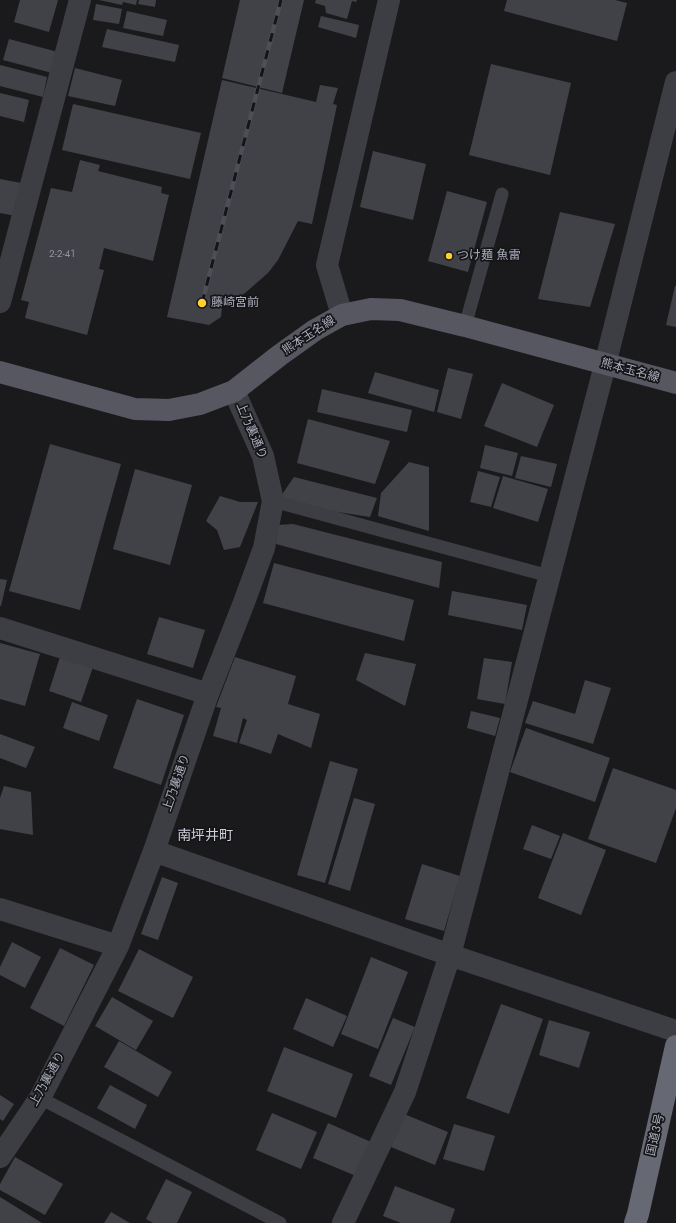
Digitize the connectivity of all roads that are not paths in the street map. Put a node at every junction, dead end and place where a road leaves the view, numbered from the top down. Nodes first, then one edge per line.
1 (80, 0) edge
2 (389, 0) edge
3 (676, 82) edge
4 (502, 194) dead end
5 (0, 302) edge
6 (342, 315) junction
7 (465, 326) junction
8 (605, 364) junction
9 (0, 372) edge
10 (676, 383) edge
11 (234, 391) junction
12 (273, 501) junction
13 (549, 576) junction
14 (0, 628) edge
15 (208, 694) junction
16 (154, 851) junction
17 (0, 909) edge
18 (118, 946) junction
19 (450, 955) junction
20 (676, 1031) edge
21 (676, 1046) edge
22 (40, 1098) junction
23 (0, 1157) edge
24 (280, 1223) edge
25 (343, 1223) edge
26 (635, 1223) edge

1 - 5 street
2 - 6 street
3 - 8 street
4 - 7 lane
6 - 7 main road, 熊本玉名線
6 - 11 main road, 熊本玉名線
7 - 8 main road, 熊本玉名線
8 - 10 main road, 熊本玉名線
8 - 13 street
9 - 11 main road, 熊本玉名線
11 - 12 street, 上乃裏通り
12 - 13 lane
12 - 15 street, 上乃裏通り
13 - 19 street
14 - 15 street
15 - 16 street, 上乃裏通り
16 - 18 street, 上乃裏通り
16 - 19 street
17 - 18 street
18 - 22 street, 上乃裏通り
19 - 20 street
19 - 25 street
21 - 26 highway, 国道3号
22 - 23 street, 上乃裏通り
22 - 24 lane

